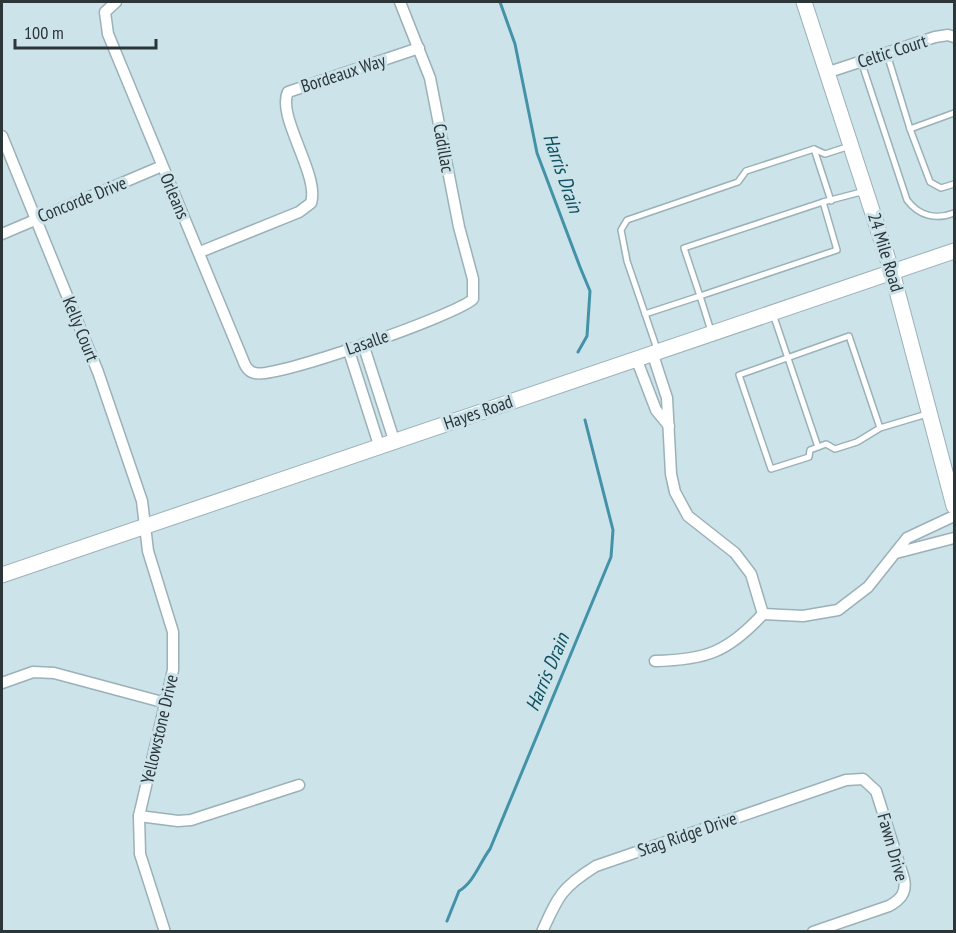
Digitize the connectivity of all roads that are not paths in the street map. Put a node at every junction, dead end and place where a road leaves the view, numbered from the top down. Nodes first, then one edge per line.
1 (116, 2) edge
2 (400, 2) edge
3 (804, 2) edge
4 (954, 37) edge
5 (420, 48) junction
6 (886, 52) junction
7 (861, 61) junction
8 (829, 72) junction
9 (954, 113) edge
10 (910, 129) junction
11 (2, 136) edge
12 (853, 145) junction
13 (814, 149) junction
14 (162, 166) junction
15 (954, 184) edge
16 (867, 190) junction
17 (831, 201) junction
18 (823, 202) junction
19 (954, 213) edge
20 (36, 218) junction
21 (2, 234) edge
22 (954, 251) edge
23 (200, 252) junction
24 (892, 272) junction
25 (700, 296) junction
26 (474, 299) joint
27 (772, 312) junction
28 (645, 314) junction
29 (712, 333) junction
30 (363, 344) junction
31 (348, 348) junction
32 (655, 352) junction
33 (788, 357) junction
34 (636, 358) junction
35 (256, 374) joint
36 (932, 412) junction
37 (670, 426) junction
38 (880, 428) junction
39 (394, 440) junction
40 (379, 445) junction
41 (818, 447) junction
42 (954, 506) edge
43 (954, 516) edge
44 (145, 527) junction
45 (954, 538) edge
46 (896, 553) junction
47 (2, 575) edge
48 (763, 614) junction
49 (655, 661) dead end
50 (2, 683) edge
51 (166, 703) junction
52 (863, 779) joint
53 (299, 785) dead end
54 (139, 816) junction
55 (165, 932) edge
56 (542, 932) edge
57 (813, 932) edge

1 - 14 street, Orleans
2 - 5 street, Cadillac
3 - 8 street, 24 Mile Road
4 - 6 street, Celtic Court
5 - 23 street, Bordeaux Way
5 - 26 street, Cadillac
6 - 7 street, Celtic Court
6 - 10 lane
7 - 8 street, Celtic Court
7 - 19 lane
8 - 12 street, 24 Mile Road
9 - 10 lane
10 - 15 lane
11 - 20 street, Kelly Court
12 - 13 lane
12 - 16 street, 24 Mile Road
13 - 17 lane
13 - 28 lane
14 - 20 street, Concorde Drive
14 - 23 street, Orleans
16 - 17 lane
16 - 24 street, 24 Mile Road
17 - 18 lane
18 - 25 lane
18 - 25 lane
20 - 21 street, Concorde Drive
20 - 44 street, Kelly Court
22 - 24 street, Hayes Road
23 - 35 street, Orleans
24 - 27 street, Hayes Road
24 - 36 street, 24 Mile Road
25 - 28 lane
25 - 29 lane
26 - 30 street, Lasalle
27 - 29 street, Hayes Road
27 - 33 lane
28 - 32 lane
29 - 32 street, Hayes Road
30 - 31 street, Lasalle
30 - 39 street
31 - 35 street, Lasalle
31 - 40 street
32 - 34 street, Hayes Road
32 - 37 street
33 - 38 lane
33 - 41 lane
33 - 41 lane
34 - 37 street
34 - 39 street, Hayes Road
36 - 38 lane
36 - 42 street, 24 Mile Road
37 - 48 street
38 - 41 lane
39 - 40 street, Hayes Road
40 - 44 street, Hayes Road
43 - 46 street
44 - 47 street, Hayes Road
44 - 51 street, Yellowstone Drive
45 - 46 street
46 - 48 street
48 - 49 street
50 - 51 street
51 - 54 street, Yellowstone Drive
52 - 56 street, Stag Ridge Drive
52 - 57 street, Fawn Drive
53 - 54 street
54 - 55 street, Yellowstone Drive

